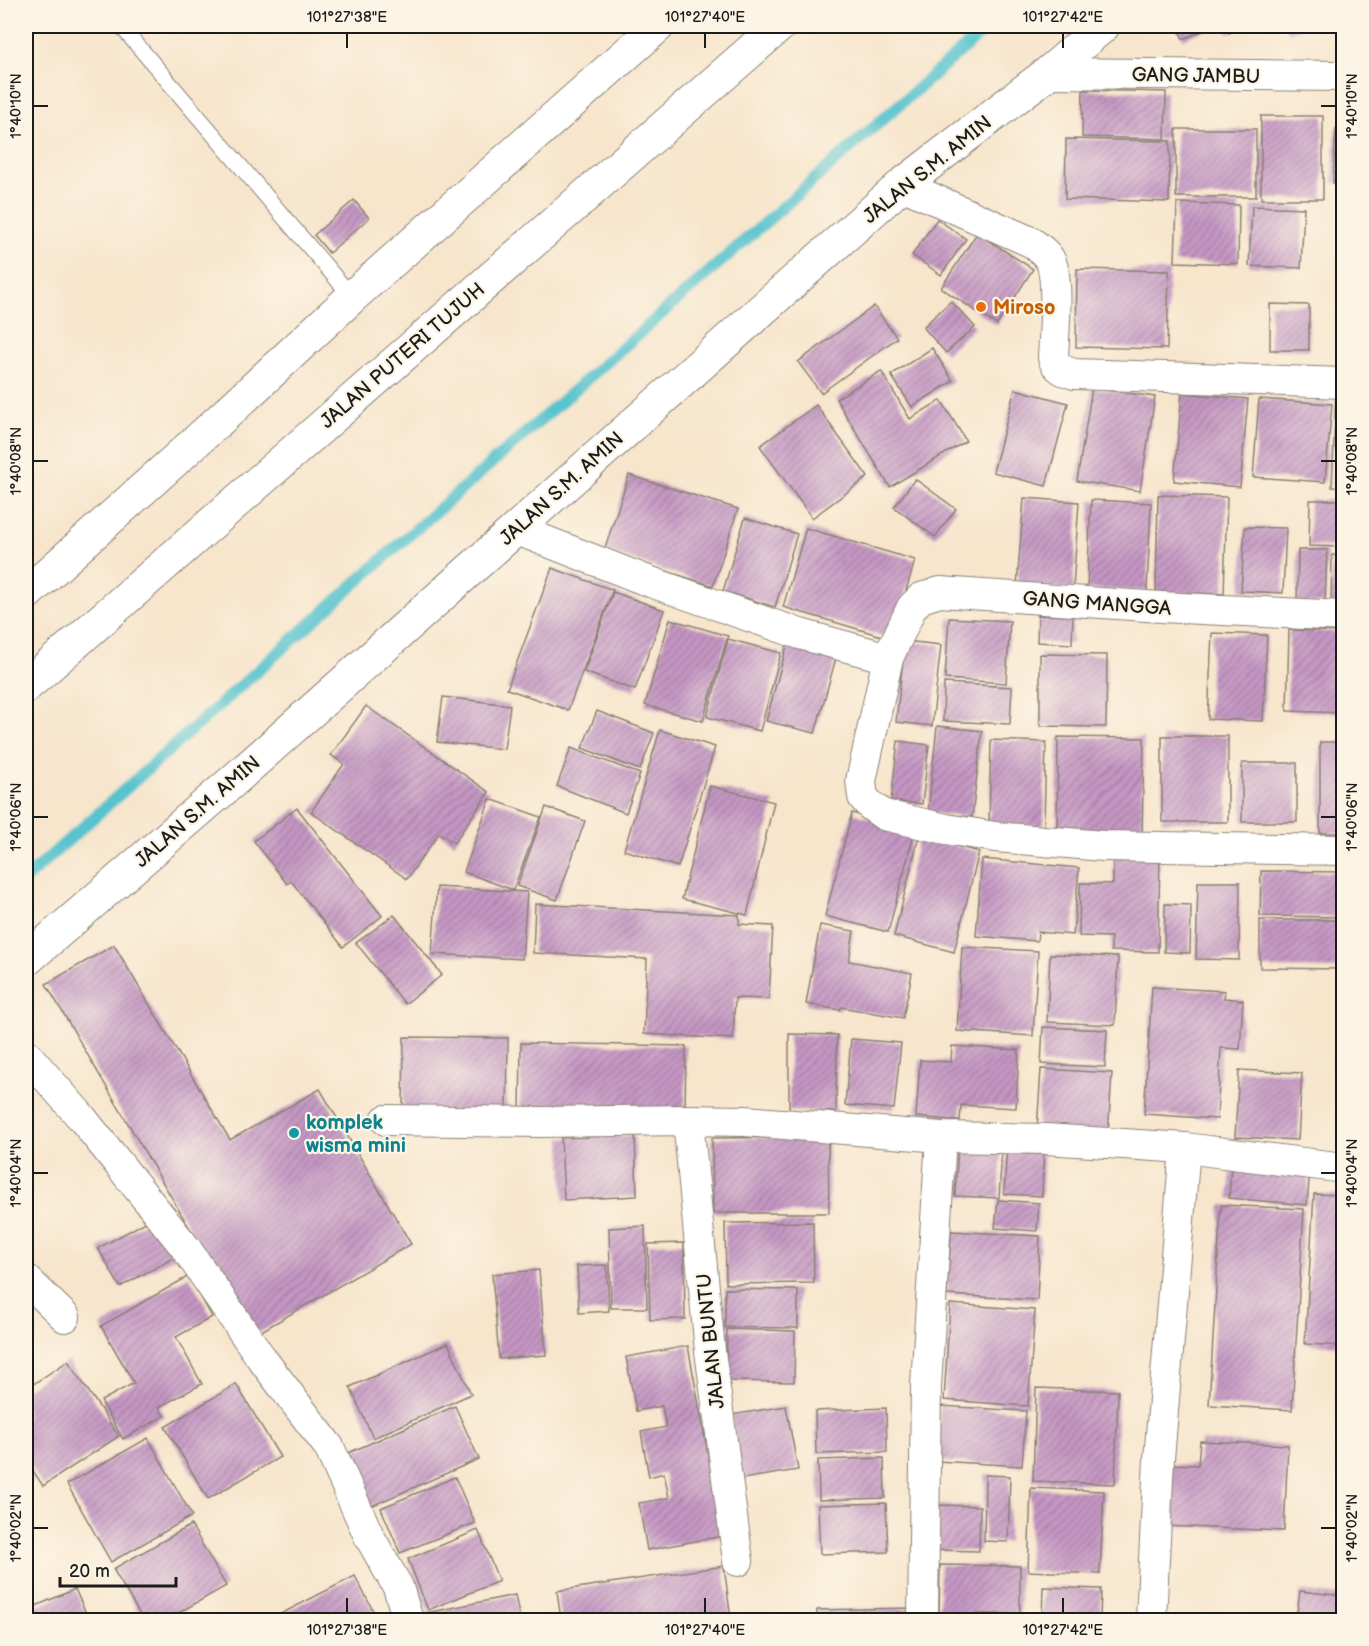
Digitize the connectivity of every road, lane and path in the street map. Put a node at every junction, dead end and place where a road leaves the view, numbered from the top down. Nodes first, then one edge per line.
1 (120, 26) edge
2 (658, 26) edge
3 (779, 26) edge
4 (1103, 26) edge
5 (1048, 73) junction
6 (1344, 76) edge
7 (902, 185) junction
8 (352, 297) junction
9 (1344, 383) edge
10 (515, 529) junction
11 (29, 583) edge
12 (1344, 616) edge
13 (888, 658) junction
14 (26, 686) edge
15 (1344, 850) edge
16 (26, 960) edge
17 (26, 1054) edge
18 (386, 1120) dead end
19 (688, 1120) junction
20 (941, 1137) junction
21 (1185, 1148) junction
22 (1344, 1168) edge
23 (26, 1279) edge
24 (65, 1317) dead end
25 (738, 1561) dead end
26 (408, 1620) edge
27 (923, 1620) edge
28 (1151, 1620) edge

1 - 8 lane
2 - 8 main road
3 - 14 main road, JALAN PUTERI TUJUH
4 - 5 main road, JALAN S.M. AMIN
5 - 6 street, GANG JAMBU
5 - 7 main road, JALAN S.M. AMIN
7 - 9 street
7 - 10 main road, JALAN S.M. AMIN
8 - 11 main road
10 - 13 street
10 - 16 main road, JALAN S.M. AMIN
12 - 13 street, GANG MANGGA
13 - 15 street, GANG MANGGA
17 - 26 street
18 - 19 street
19 - 20 street
19 - 25 street, JALAN BUNTU
20 - 21 street
20 - 27 street
21 - 22 street
21 - 28 street
23 - 24 street

